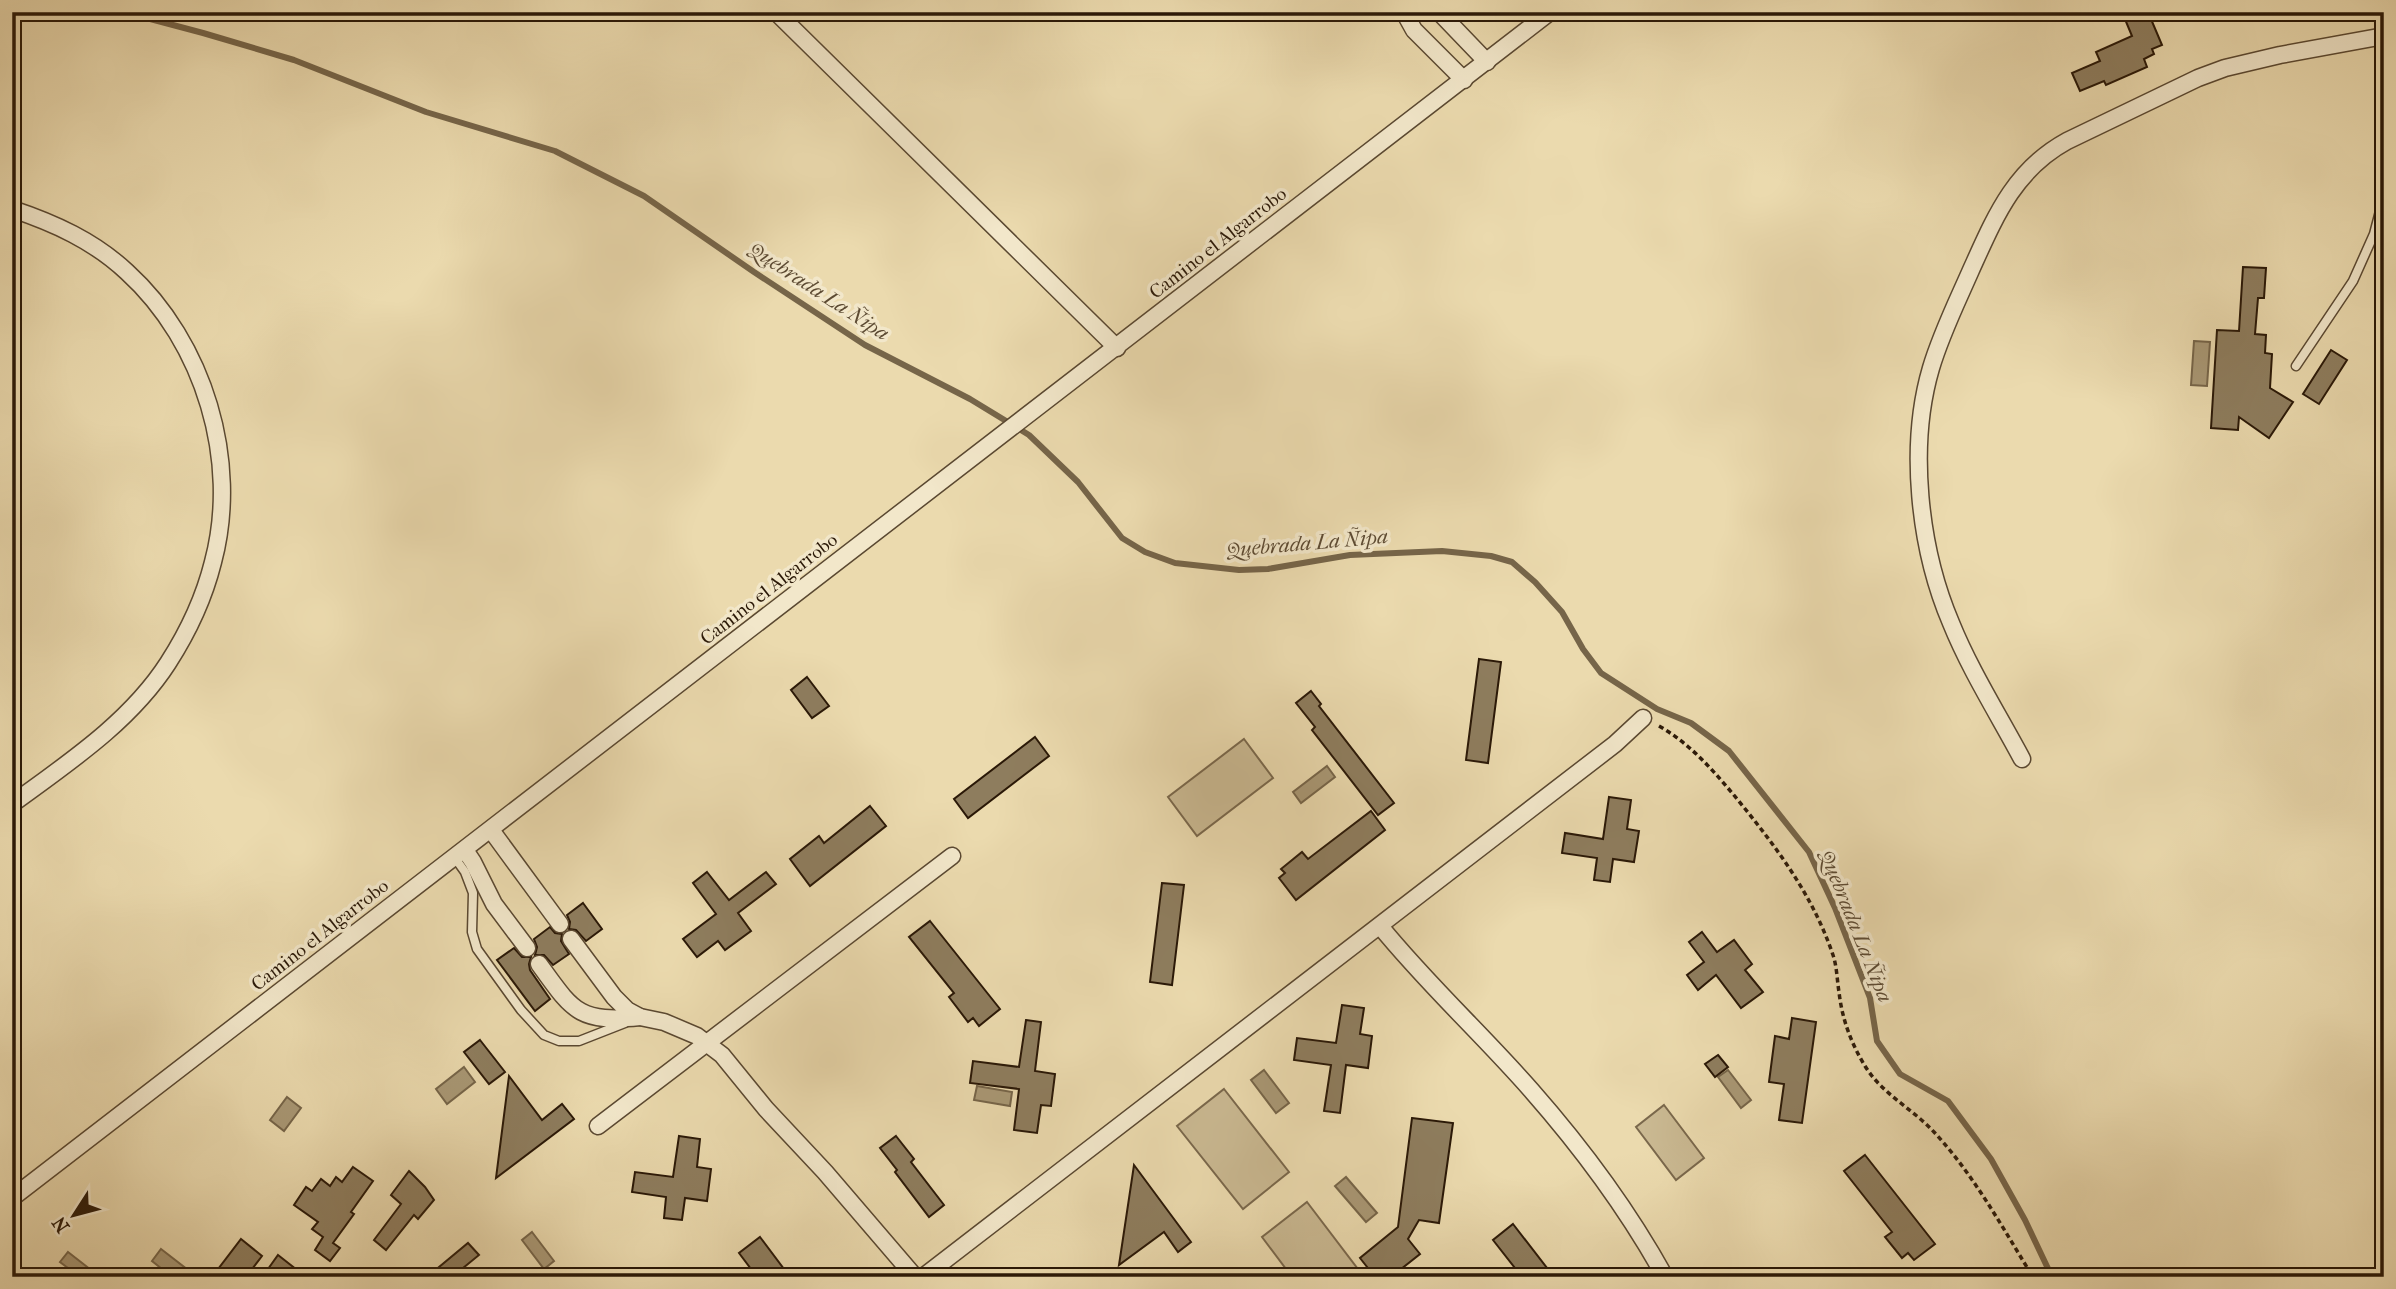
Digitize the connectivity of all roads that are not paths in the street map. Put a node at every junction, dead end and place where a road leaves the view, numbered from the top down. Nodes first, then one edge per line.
1 (776, 12) edge
2 (1404, 12) edge
3 (1439, 12) edge
4 (1550, 12) edge
5 (2384, 36) edge
6 (1487, 61) junction
7 (1464, 80) junction
8 (2384, 196) edge
9 (12, 209) edge
10 (1117, 348) junction
11 (2296, 366) dead end
12 (1643, 718) road end
13 (2022, 759) dead end
14 (12, 804) edge
15 (491, 831) junction
16 (460, 854) junction
17 (952, 856) dead end
18 (560, 924) dead end
19 (1380, 926) junction
20 (571, 939) dead end
21 (527, 948) dead end
22 (538, 964) dead end
23 (640, 1017) junction
24 (706, 1042) junction
25 (598, 1126) dead end
26 (12, 1198) edge
27 (915, 1277) edge
28 (923, 1277) edge
29 (1665, 1277) edge

1 - 10 street
2 - 7 street
3 - 6 street
4 - 6 street, Camino el Algarrobo
5 - 13 street
6 - 7 street, Camino el Algarrobo
7 - 10 street, Camino el Algarrobo
8 - 11 lane
9 - 14 street
10 - 15 street, Camino el Algarrobo
12 - 19 street
15 - 16 street, Camino el Algarrobo
15 - 18 street
16 - 21 street
16 - 23 lane
16 - 26 street, Camino el Algarrobo
17 - 24 street
19 - 28 street
19 - 29 street
20 - 23 street
22 - 23 street
23 - 24 street
24 - 25 street
24 - 27 street

